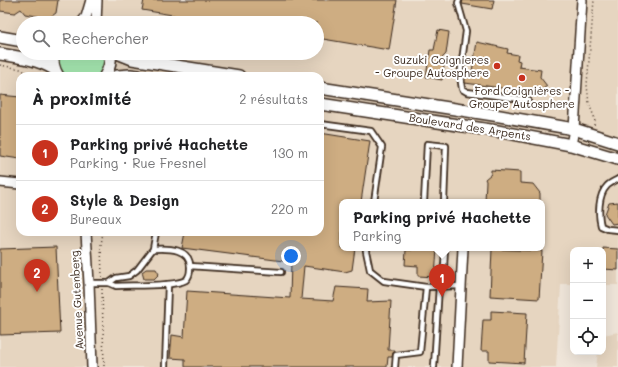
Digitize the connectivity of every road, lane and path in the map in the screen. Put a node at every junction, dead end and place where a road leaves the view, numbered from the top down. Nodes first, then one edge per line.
1 (91, 0) edge
2 (97, 0) edge
3 (459, 0) edge
4 (582, 0) edge
5 (594, 0) edge
6 (86, 16) edge
7 (96, 16) edge
8 (0, 37) edge
9 (16, 40) edge
10 (0, 54) edge
11 (16, 57) edge
12 (34, 60) edge
13 (52, 60) edge
14 (111, 60) edge
15 (132, 60) edge
16 (0, 66) edge
17 (26, 72) edge
18 (56, 72) edge
19 (108, 72) edge
20 (212, 72) edge
21 (324, 89) edge
22 (528, 100) dead end
23 (324, 105) edge
24 (324, 125) edge
25 (574, 129) junction
26 (590, 135) junction
27 (618, 143) edge
28 (571, 145) junction
29 (618, 159) edge
30 (618, 179) edge
31 (0, 182) edge
32 (16, 184) edge
33 (374, 199) edge
34 (424, 199) edge
35 (444, 199) edge
36 (618, 230) edge
37 (86, 236) edge
38 (102, 236) edge
39 (155, 236) edge
40 (153, 249) junction
41 (366, 251) edge
42 (445, 251) edge
43 (463, 251) edge
44 (190, 266) junction
45 (281, 272) dead end
46 (109, 282) junction
47 (89, 283) junction
48 (102, 283) junction
49 (168, 284) junction
50 (441, 286) junction
51 (461, 286) junction
52 (426, 287) junction
53 (92, 367) edge
54 (104, 367) edge
55 (165, 367) edge
56 (395, 367) edge
57 (434, 367) edge
58 (457, 367) edge

1 - 6 street
2 - 7 street
3 - 22 lane
4 - 25 street
5 - 26 path
8 - 9 street
10 - 11 street
12 - 18 street
13 - 18 street
14 - 19 street
15 - 20 street
16 - 17 path
21 - 25 street, Boulevard des Arpents
23 - 28 street, Boulevard des Arpents
24 - 33 lane
25 - 26 street, Boulevard des Arpents
25 - 28 street
26 - 27 street, Boulevard des Arpents
28 - 29 street, Boulevard des Arpents
30 - 36 lane
31 - 32 street
34 - 35 lane
37 - 47 street, Avenue Gutenberg
38 - 48 path
39 - 40 lane
40 - 44 lane
40 - 46 lane
41 - 52 lane
42 - 50 lane
43 - 51 street
44 - 45 lane
44 - 49 lane
46 - 48 lane
46 - 49 lane
47 - 48 lane
47 - 53 street, Avenue Gutenberg
48 - 54 path
49 - 55 lane
50 - 51 lane
50 - 52 lane
50 - 57 lane
51 - 58 street
52 - 56 lane

